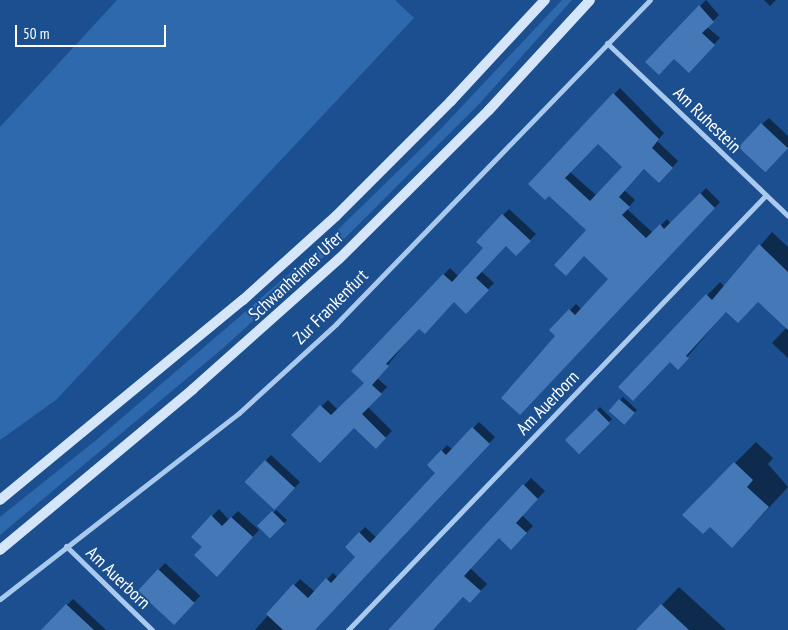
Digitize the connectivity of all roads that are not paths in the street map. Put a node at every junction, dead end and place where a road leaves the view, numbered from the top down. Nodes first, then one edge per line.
1 (545, 0) edge
2 (590, 0) edge
3 (650, 0) edge
4 (607, 43) junction
5 (766, 195) junction
6 (788, 216) edge
7 (0, 500) edge
8 (66, 546) junction
9 (0, 550) edge
10 (0, 599) edge
11 (152, 630) edge
12 (348, 630) edge

1 - 7 main road, Schwanheimer Ufer
2 - 9 main road, Schwanheimer Ufer
3 - 4 street, Zur Frankenfurt
4 - 5 street, Am Ruhestein
4 - 8 street, Zur Frankenfurt
5 - 6 street, Am Ruhestein
5 - 12 street, Am Auerborn
8 - 10 street, Zur Frankenfurt
8 - 11 street, Am Auerborn

